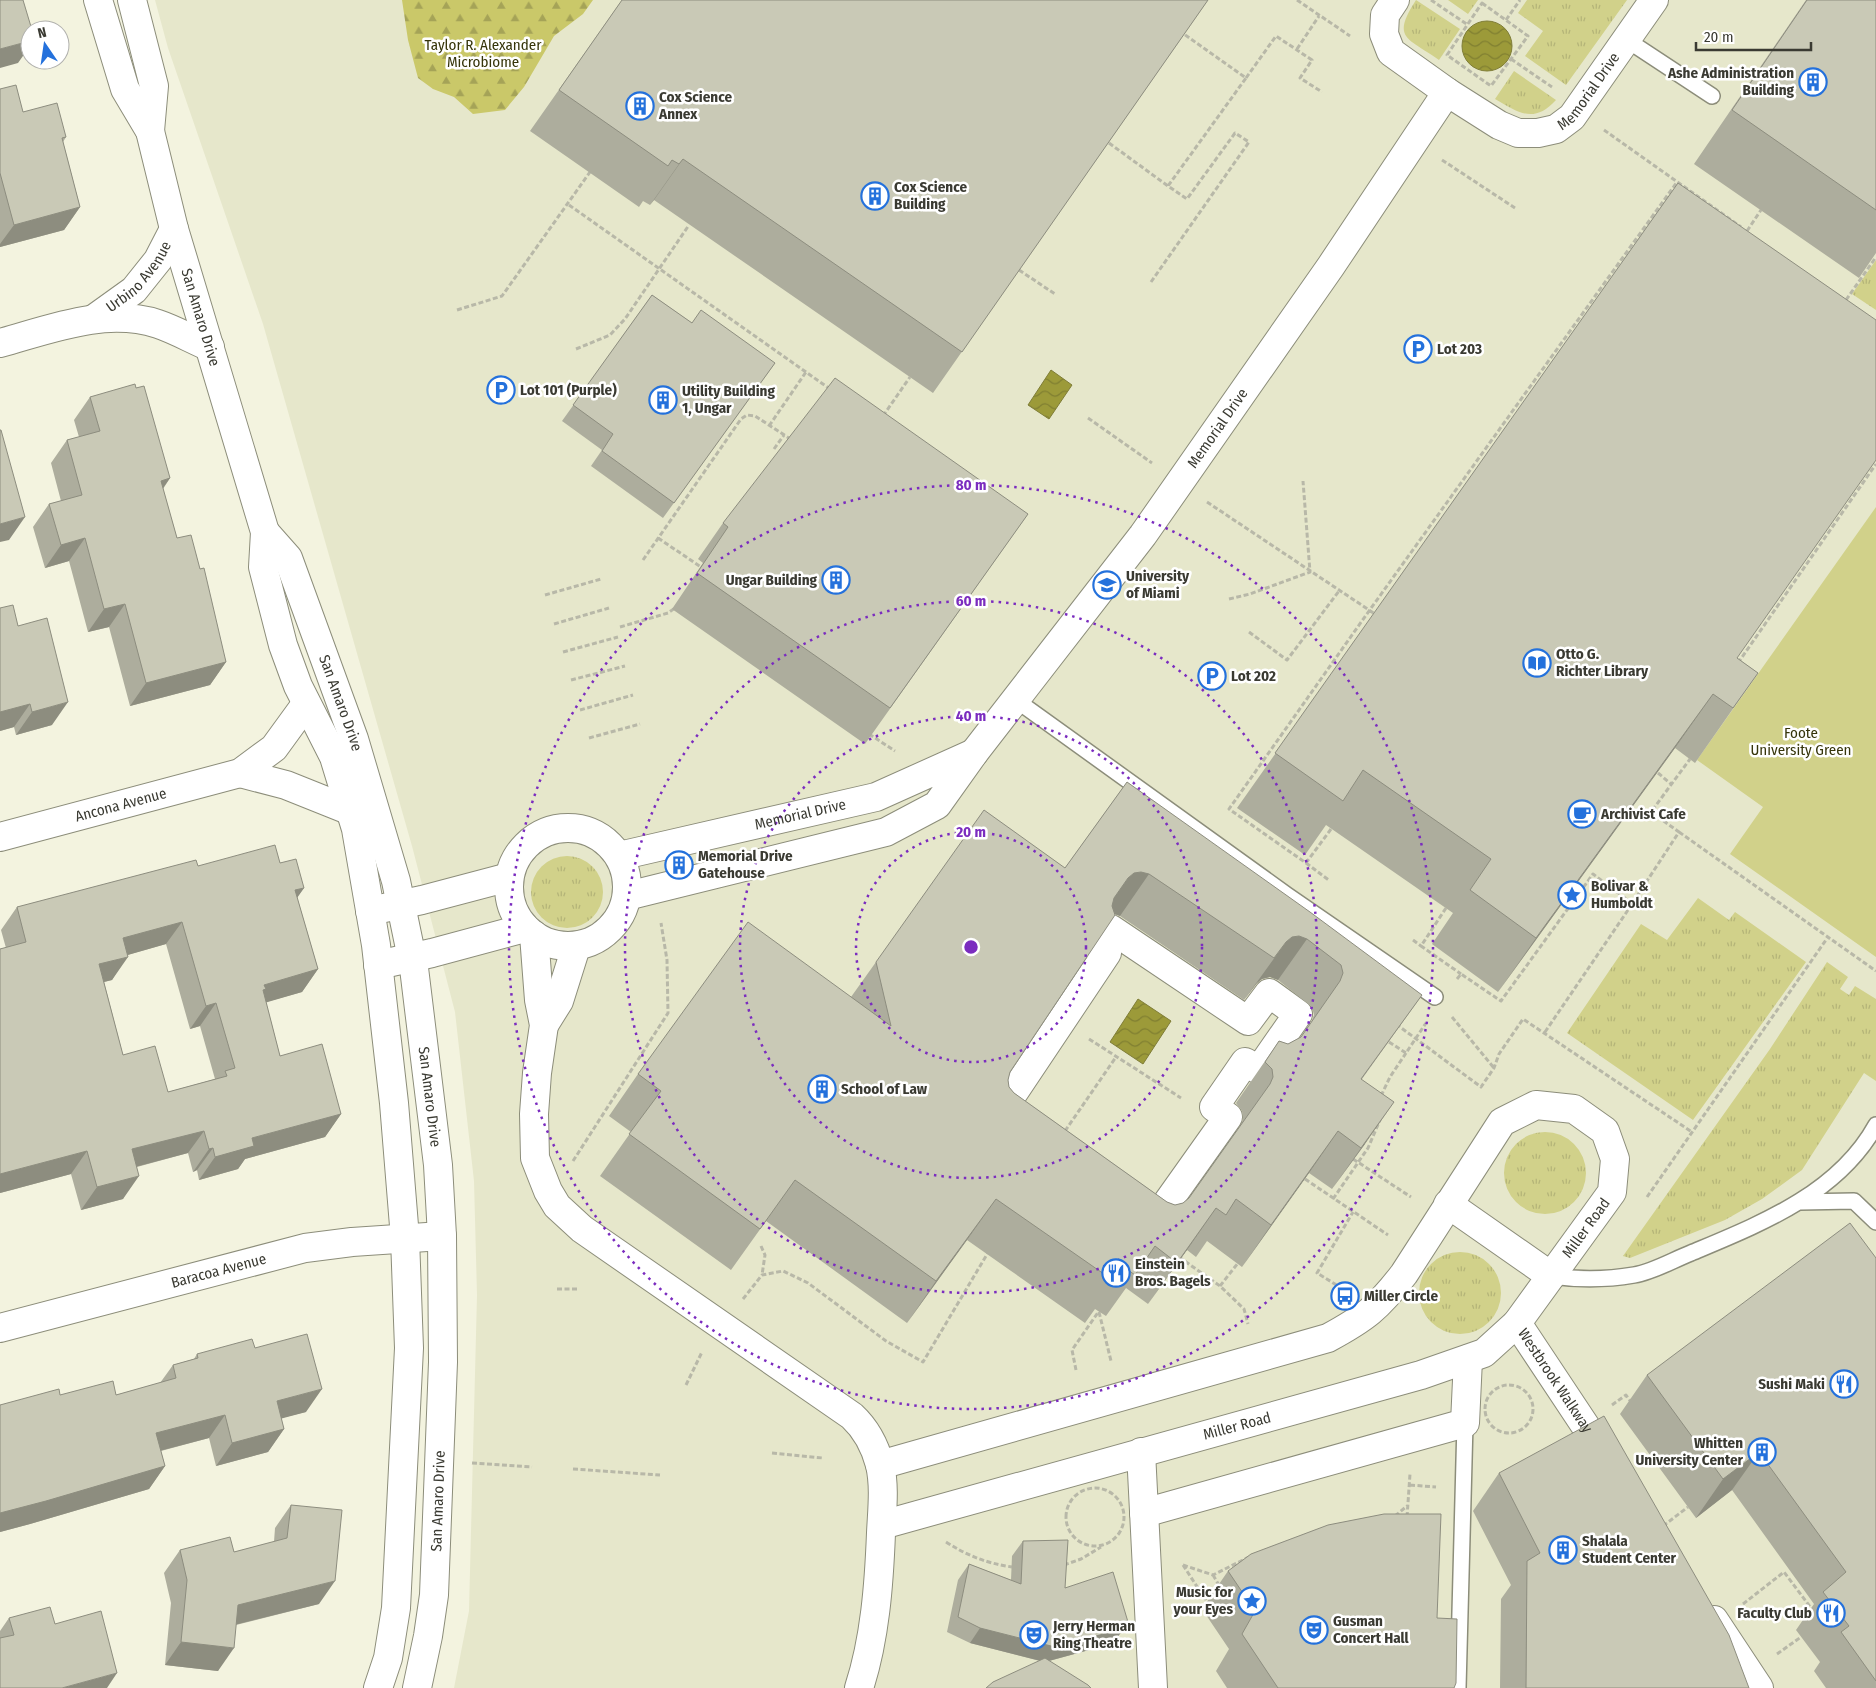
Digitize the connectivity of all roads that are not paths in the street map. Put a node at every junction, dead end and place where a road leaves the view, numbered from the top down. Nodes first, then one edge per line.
1 (98, 0) edge
2 (132, 0) edge
3 (1395, 0) edge
4 (1654, 0) edge
5 (1627, 40) junction
6 (1447, 92) junction
7 (1712, 96) dead end
8 (150, 131) junction
9 (174, 229) junction
10 (95, 318) junction
11 (0, 343) edge
12 (210, 347) junction
13 (265, 532) junction
14 (1016, 700) junction
15 (306, 704) junction
16 (974, 754) junction
17 (240, 773) junction
18 (351, 811) junction
19 (0, 837) edge
20 (619, 856) junction
21 (509, 877) junction
22 (626, 896) junction
23 (401, 904) junction
24 (370, 911) junction
25 (529, 931) junction
26 (576, 946) junction
27 (412, 957) junction
28 (378, 965) junction
29 (1438, 1000) road end
30 (544, 1025) junction
31 (1876, 1126) edge
32 (1046, 1158) joint
33 (1798, 1202) junction
34 (1448, 1204) junction
35 (1876, 1222) edge
36 (442, 1236) junction
37 (406, 1238) junction
38 (1551, 1276) junction
39 (1517, 1323) junction
40 (0, 1328) edge
41 (1468, 1358) junction
42 (1465, 1423) junction
43 (1141, 1452) junction
44 (880, 1465) junction
45 (1618, 1474) edge
46 (1144, 1513) junction
47 (882, 1525) junction
48 (1702, 1601) edge
49 (378, 1688) edge
50 (417, 1688) edge
51 (860, 1688) edge
52 (1153, 1688) edge
53 (1458, 1688) edge
54 (1759, 1688) edge

1 - 8 street, San Amaro Drive
2 - 8 street, San Amaro Drive
3 - 6 street, Memorial Drive
4 - 5 street, Memorial Drive
5 - 6 street, Memorial Drive
5 - 7 lane
6 - 14 street, Memorial Drive
8 - 9 street, San Amaro Drive
9 - 10 street, Urbino Avenue
9 - 12 street, San Amaro Drive
10 - 11 street, Urbino Avenue
10 - 12 street, Urbino Avenue
12 - 13 street, San Amaro Drive
13 - 15 street, San Amaro Drive
13 - 23 street, San Amaro Drive
14 - 16 street, Memorial Drive
14 - 29 lane
15 - 17 street, Ancona Avenue
15 - 18 street, San Amaro Drive
16 - 20 street, Memorial Drive
16 - 22 street, Memorial Drive
17 - 18 street, Ancona Avenue
17 - 19 street, Ancona Avenue
18 - 24 street, San Amaro Drive
20 - 21 street
20 - 22 street
21 - 23 street
21 - 25 street
22 - 26 street
23 - 24 street
23 - 27 street, San Amaro Drive
24 - 28 street, San Amaro Drive
25 - 26 street
25 - 27 street
25 - 30 street
26 - 30 street
27 - 28 street
27 - 36 street, San Amaro Drive
28 - 37 street, San Amaro Drive
30 - 44 street
31 - 33 lane
32 - 32 street
33 - 35 lane
33 - 38 lane
34 - 38 street
34 - 38 street, Miller Road
34 - 44 street, Miller Road
36 - 37 street, Baracoa Avenue
36 - 50 street, San Amaro Drive
37 - 40 street, Baracoa Avenue
37 - 49 street, San Amaro Drive
38 - 39 street, Miller Road
39 - 41 street, Miller Road
39 - 45 street, Westbrook Walkway
41 - 42 street
41 - 43 street, Miller Road
42 - 46 street
42 - 53 lane
43 - 46 street
43 - 47 street, Miller Road
44 - 47 street
46 - 52 street
47 - 51 street
48 - 54 street

